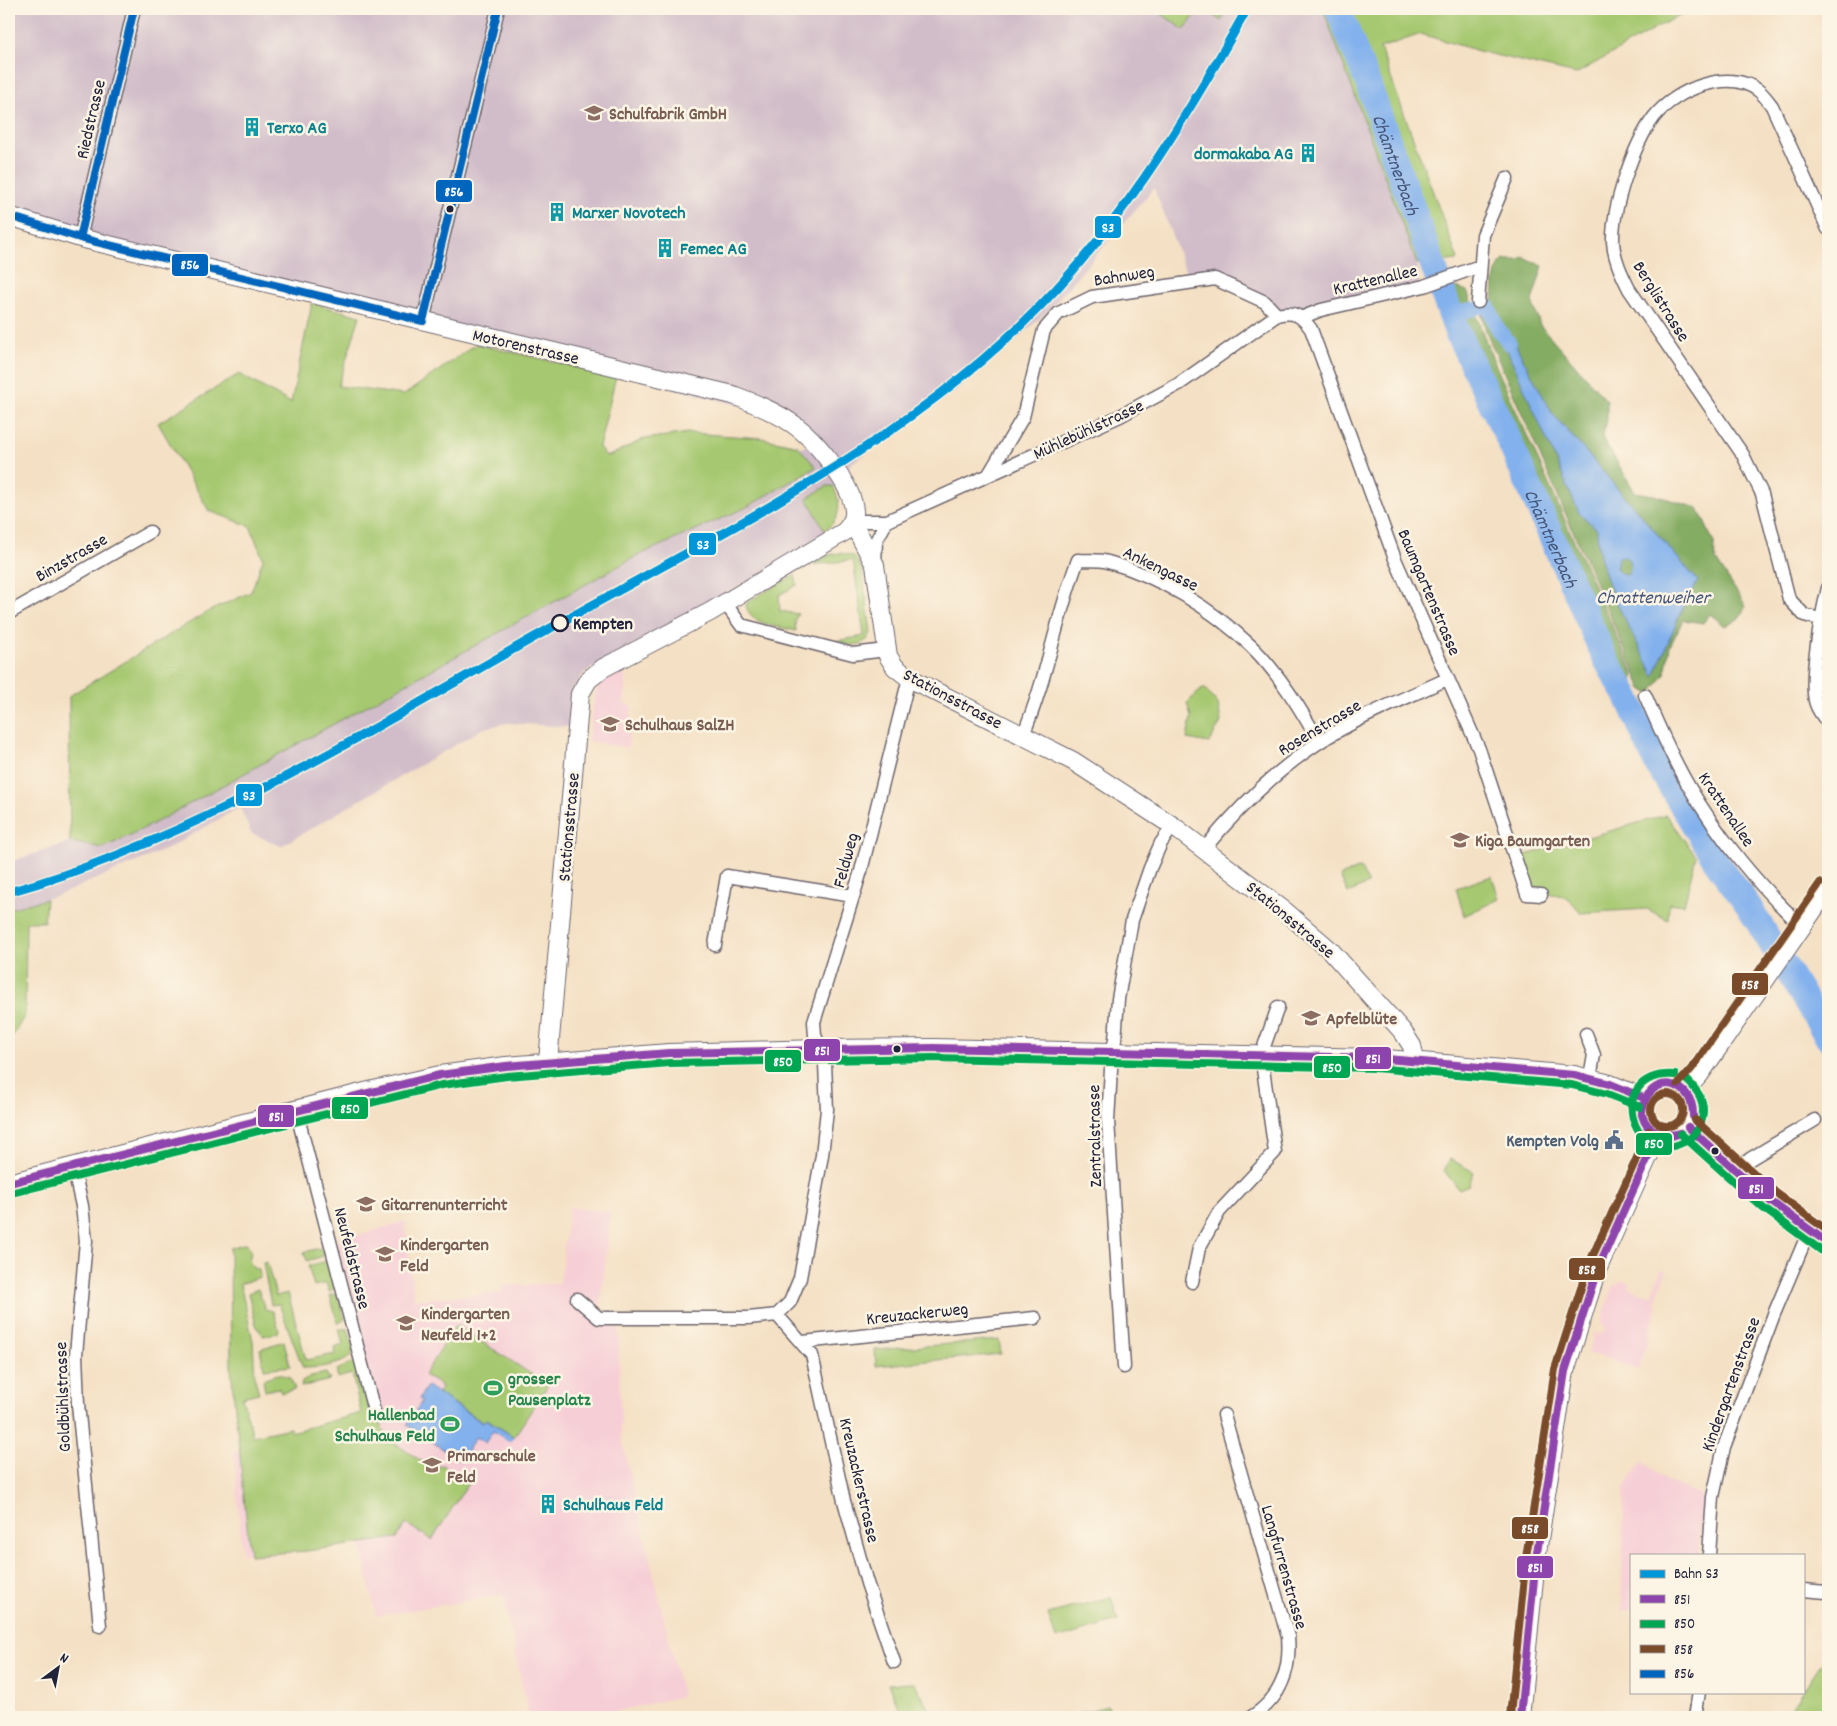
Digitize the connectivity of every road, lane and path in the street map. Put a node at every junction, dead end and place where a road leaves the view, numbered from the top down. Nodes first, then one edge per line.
1 (134, 9) edge
2 (498, 9) edge
3 (1508, 178) dead end
4 (9, 216) edge
5 (1828, 229) edge
6 (80, 238) junction
7 (1480, 266) junction
8 (1478, 302) dead end
9 (1277, 315) junction
10 (1303, 317) junction
11 (423, 321) junction
12 (989, 475) junction
13 (852, 521) junction
14 (887, 521) junction
15 (150, 532) dead end
16 (875, 564) junction
17 (1828, 588) edge
18 (725, 603) junction
19 (9, 613) edge
20 (1820, 619) junction
21 (886, 650) junction
22 (909, 678) junction
23 (1447, 679) junction
24 (1645, 695) dead end
25 (1828, 723) edge
26 (1023, 735) junction
27 (1319, 742) junction
28 (1173, 826) junction
29 (1204, 849) junction
30 (1828, 889) edge
31 (1541, 895) dead end
32 (853, 896) junction
33 (1802, 926) junction
34 (715, 945) dead end
35 (1278, 1007) dead end
36 (1586, 1034) dead end
37 (820, 1049) junction
38 (1112, 1052) junction
39 (1261, 1054) junction
40 (1415, 1060) junction
41 (548, 1062) junction
42 (1590, 1078) junction
43 (1686, 1091) junction
44 (1644, 1098) junction
45 (296, 1110) junction
46 (1814, 1120) dead end
47 (1688, 1126) junction
48 (1658, 1135) junction
49 (73, 1166) junction
50 (1737, 1170) junction
51 (9, 1183) edge
52 (1809, 1231) junction
53 (1828, 1243) edge
54 (1192, 1282) dead end
55 (578, 1299) dead end
56 (777, 1315) junction
57 (1035, 1318) dead end
58 (803, 1342) junction
59 (1124, 1367) dead end
60 (375, 1415) dead end
61 (1224, 1415) dead end
62 (1709, 1554) edge
63 (1804, 1590) edge
64 (1826, 1592) dead end
65 (100, 1626) dead end
66 (894, 1662) dead end
67 (1699, 1694) edge
68 (1251, 1717) edge
69 (1520, 1717) edge
70 (1695, 1717) edge

1 - 6 street, Riedstrasse
2 - 11 street
3 - 7 street
4 - 6 main road, Motorenstrasse
5 - 20 street, Berglistrasse
6 - 11 main road, Motorenstrasse
7 - 8 street
7 - 10 street, Krattenallee
9 - 10 street
9 - 12 street, Mühlebühlstrasse
9 - 12 street, Bahnweg
10 - 23 street, Baumgartenstrasse
11 - 13 main road, Motorenstrasse
12 - 14 street, Mühlebühlstrasse
13 - 14 street, Mühlebühlstrasse
13 - 16 main road, Motorenstrasse
13 - 18 main road
14 - 16 street
15 - 19 street, Binzstrasse
16 - 21 main road, Motorenstrasse
17 - 20 street
18 - 21 street
18 - 41 main road, Stationsstrasse
20 - 25 street
21 - 22 main road, Stationsstrasse
22 - 26 main road, Stationsstrasse
22 - 32 street, Feldweg
23 - 27 street, Rosenstrasse
23 - 31 street, Baumgartenstrasse
24 - 33 street, Krattenallee
26 - 27 street, Ankengasse
26 - 28 main road, Stationsstrasse
27 - 29 street, Rosenstrasse
28 - 29 main road, Stationsstrasse
28 - 38 street, Zentralstrasse
29 - 40 main road, Stationsstrasse
30 - 33 main road
32 - 34 street
32 - 37 street, Feldweg
33 - 43 main road
35 - 39 street
36 - 42 street
37 - 38 main road
37 - 41 main road
37 - 56 street
38 - 39 main road
38 - 59 street, Zentralstrasse
39 - 40 main road
39 - 54 street
40 - 42 main road
41 - 45 main road
42 - 44 main road
43 - 44 main road
43 - 47 main road
44 - 48 main road
45 - 49 main road
45 - 60 street, Neufeldstrasse
46 - 50 street
47 - 48 main road
47 - 50 main road
48 - 69 main road
49 - 51 main road
49 - 65 street, Goldbühlstrasse
50 - 52 main road
52 - 53 main road
52 - 62 street, Kindergartenstrasse
55 - 56 street
56 - 58 street, Kreuzackerstrasse
57 - 58 street, Kreuzackerweg
58 - 66 street, Kreuzackerstrasse
61 - 68 street, Langfurrenstrasse
63 - 64 street
67 - 70 street

